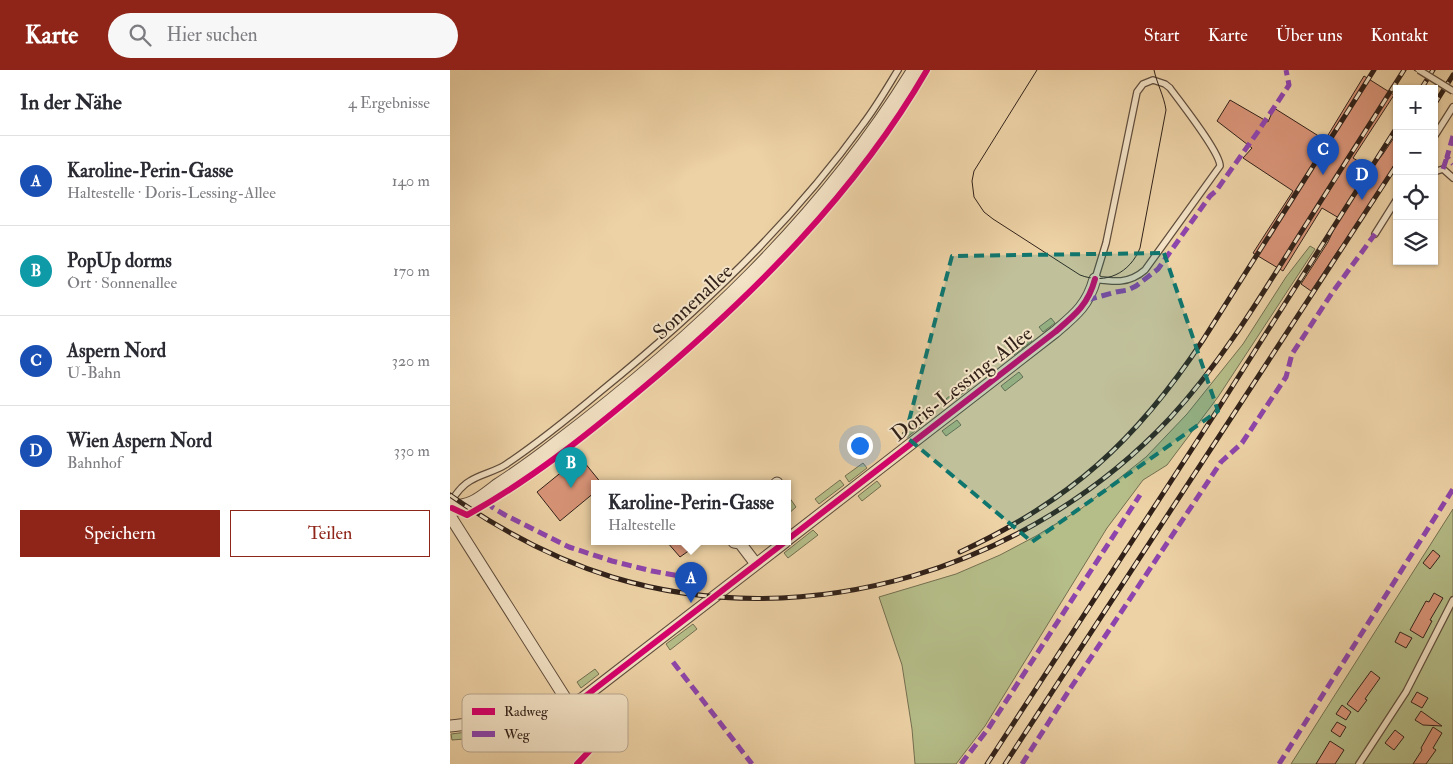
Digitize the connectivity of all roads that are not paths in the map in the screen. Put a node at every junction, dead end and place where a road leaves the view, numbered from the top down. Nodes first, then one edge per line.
1 (898, 70) edge
2 (915, 70) edge
3 (1419, 70) edge
4 (1453, 91) edge
5 (1453, 106) edge
6 (1438, 130) edge
7 (1438, 171) edge
8 (1453, 178) edge
9 (1393, 205) edge
10 (1375, 234) dead end
11 (1094, 279) junction
12 (450, 503) edge
13 (450, 509) edge
14 (450, 516) edge
15 (791, 537) edge
16 (740, 545) edge
17 (781, 545) edge
18 (756, 564) junction
19 (1453, 600) edge
20 (564, 694) edge
21 (588, 694) edge
22 (588, 752) edge
23 (1361, 763) edge
24 (577, 764) edge

1 - 12 lane
2 - 13 street, Sonnenallee
3 - 4 lane, bridge
5 - 6 lane
7 - 8 lane
9 - 10 lane
11 - 11 lane
11 - 15 street, Doris-Lessing-Allee
14 - 20 street
16 - 18 street
17 - 18 street, Doris-Lessing-Allee
18 - 21 street, Doris-Lessing-Allee
19 - 23 lane
22 - 24 lane

